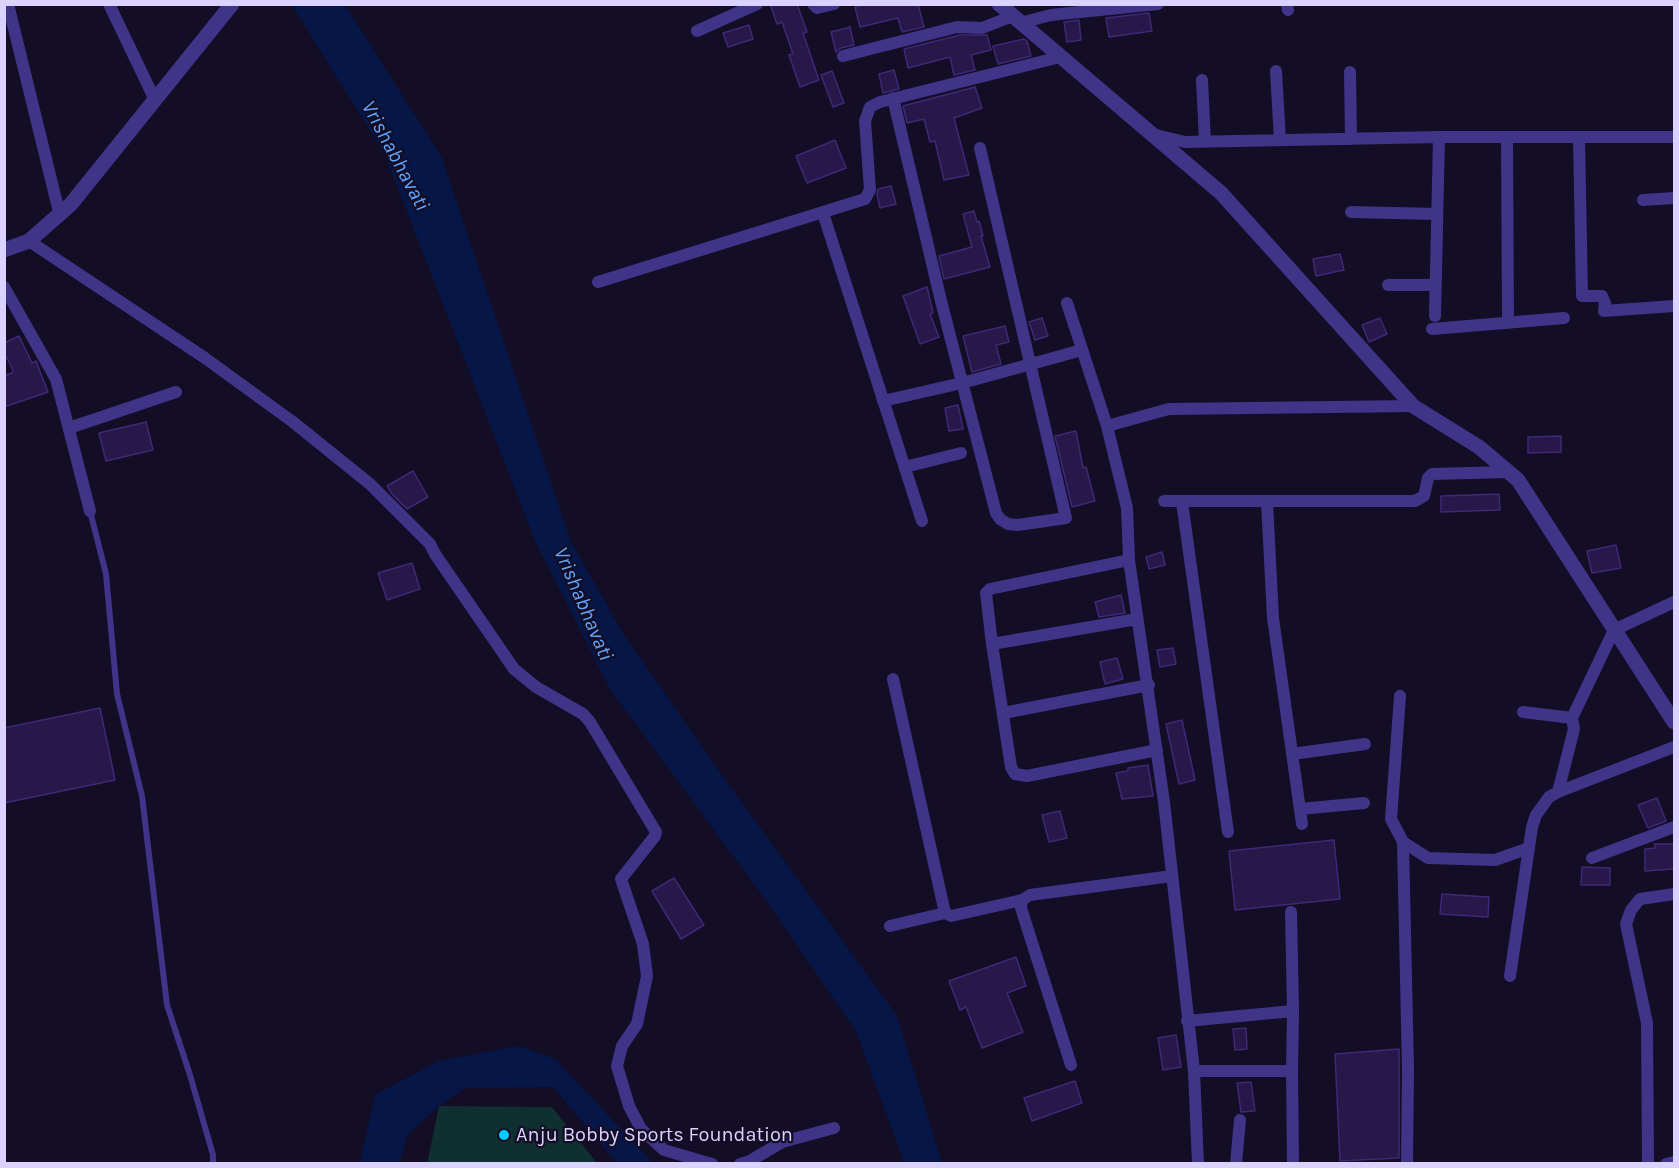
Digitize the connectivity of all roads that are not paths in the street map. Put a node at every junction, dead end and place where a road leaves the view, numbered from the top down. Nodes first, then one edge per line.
1 (8, 4) edge
2 (109, 4) edge
3 (232, 4) edge
4 (757, 4) edge
5 (813, 4) edge
6 (834, 4) edge
7 (999, 4) edge
8 (1158, 4) edge
9 (1016, 20) junction
10 (697, 31) dead end
11 (843, 56) dead end
12 (1060, 57) junction
13 (1276, 71) dead end
14 (1350, 72) dead end
15 (1202, 80) dead end
16 (893, 98) junction
17 (155, 100) junction
18 (1152, 134) junction
19 (1439, 137) junction
20 (1507, 137) junction
21 (1674, 137) edge
22 (1579, 138) junction
23 (1351, 139) junction
24 (1280, 140) junction
25 (1205, 141) junction
26 (980, 148) dead end
27 (1674, 198) edge
28 (1643, 200) dead end
29 (1351, 212) dead end
30 (823, 213) junction
31 (1437, 214) junction
32 (60, 216) junction
33 (29, 241) junction
34 (4, 250) edge
35 (598, 282) dead end
36 (1388, 285) dead end
37 (1436, 285) junction
38 (4, 287) edge
39 (1067, 303) dead end
40 (1674, 306) edge
41 (1435, 316) dead end
42 (1564, 318) dead end
43 (1508, 323) junction
44 (1432, 329) dead end
45 (1082, 350) junction
46 (1030, 364) junction
47 (962, 383) junction
48 (176, 392) dead end
49 (883, 401) junction
50 (1413, 406) junction
51 (1107, 426) junction
52 (69, 428) junction
53 (962, 453) dead end
54 (905, 467) junction
55 (1508, 472) junction
56 (1164, 501) dead end
57 (1182, 502) junction
58 (1267, 502) junction
59 (90, 511) joint
60 (922, 521) dead end
61 (1129, 560) junction
62 (1674, 602) edge
63 (1137, 619) junction
64 (1614, 630) junction
65 (992, 644) junction
66 (893, 679) dead end
67 (1149, 685) junction
68 (1400, 696) dead end
69 (1523, 712) dead end
70 (1004, 713) junction
71 (1572, 718) junction
72 (1674, 722) edge
73 (1365, 744) dead end
74 (1674, 747) edge
75 (1157, 750) junction
76 (1292, 754) junction
77 (1558, 792) junction
78 (1364, 803) dead end
79 (1300, 809) junction
80 (1302, 824) dead end
81 (1674, 827) edge
82 (1228, 831) dead end
83 (1403, 842) junction
84 (1529, 848) junction
85 (1592, 858) dead end
86 (1172, 876) junction
87 (1674, 894) edge
88 (1022, 900) junction
89 (1291, 912) dead end
90 (945, 913) junction
91 (890, 926) dead end
92 (1510, 976) dead end
93 (1293, 1011) junction
94 (1187, 1021) junction
95 (1071, 1065) dead end
96 (1194, 1071) junction
97 (1292, 1071) junction
98 (1240, 1120) dead end
99 (834, 1128) dead end
100 (1674, 1162) edge
101 (213, 1164) edge
102 (712, 1164) edge
103 (740, 1164) edge
104 (1197, 1164) edge
105 (1236, 1164) edge
106 (1293, 1164) edge
107 (1407, 1164) edge
108 (1648, 1164) edge
109 (1666, 1164) edge

1 - 32 street
2 - 17 street
3 - 17 street
4 - 10 street
5 - 6 street
7 - 9 street
8 - 9 street
9 - 11 street
9 - 12 street
12 - 16 street
12 - 18 street
13 - 24 street
14 - 23 street
15 - 25 street
16 - 30 street
16 - 47 street
17 - 32 street
18 - 25 street
18 - 50 street
19 - 20 street
19 - 23 street
19 - 31 street
20 - 22 street
20 - 43 street
21 - 22 street
22 - 40 street
23 - 24 street
24 - 25 street
26 - 46 street
27 - 28 street
29 - 31 street
30 - 35 street
30 - 49 street
31 - 37 street
32 - 33 street
33 - 34 street
33 - 102 street
36 - 37 street
37 - 41 street
38 - 52 street
39 - 45 street
42 - 43 street
43 - 44 street
45 - 46 street
45 - 51 street
46 - 47 street
46 - 47 street
47 - 49 street
48 - 52 street
49 - 54 street
50 - 51 street
50 - 55 street
51 - 61 street
52 - 59 street
53 - 54 street
54 - 60 street
55 - 58 street
55 - 64 street
56 - 57 street
57 - 58 street
57 - 82 street
58 - 76 street
59 - 101 lane
61 - 63 street
61 - 65 street
62 - 64 street
63 - 65 street
63 - 67 street
64 - 71 street
64 - 72 street
65 - 70 street
66 - 90 street
67 - 70 street
67 - 75 street
68 - 83 street
69 - 71 street
70 - 75 street
71 - 77 street
73 - 76 street
74 - 77 street
75 - 86 street
76 - 79 street
77 - 84 street
78 - 79 street
79 - 80 street
81 - 85 street
83 - 84 street
83 - 107 street
84 - 92 street
86 - 88 street
86 - 94 street
87 - 108 street
88 - 90 street
88 - 95 street
89 - 93 street
90 - 91 street
93 - 94 street
93 - 97 street
94 - 96 street
96 - 97 street
96 - 104 street
97 - 106 street
98 - 105 street
99 - 103 street
100 - 109 street

